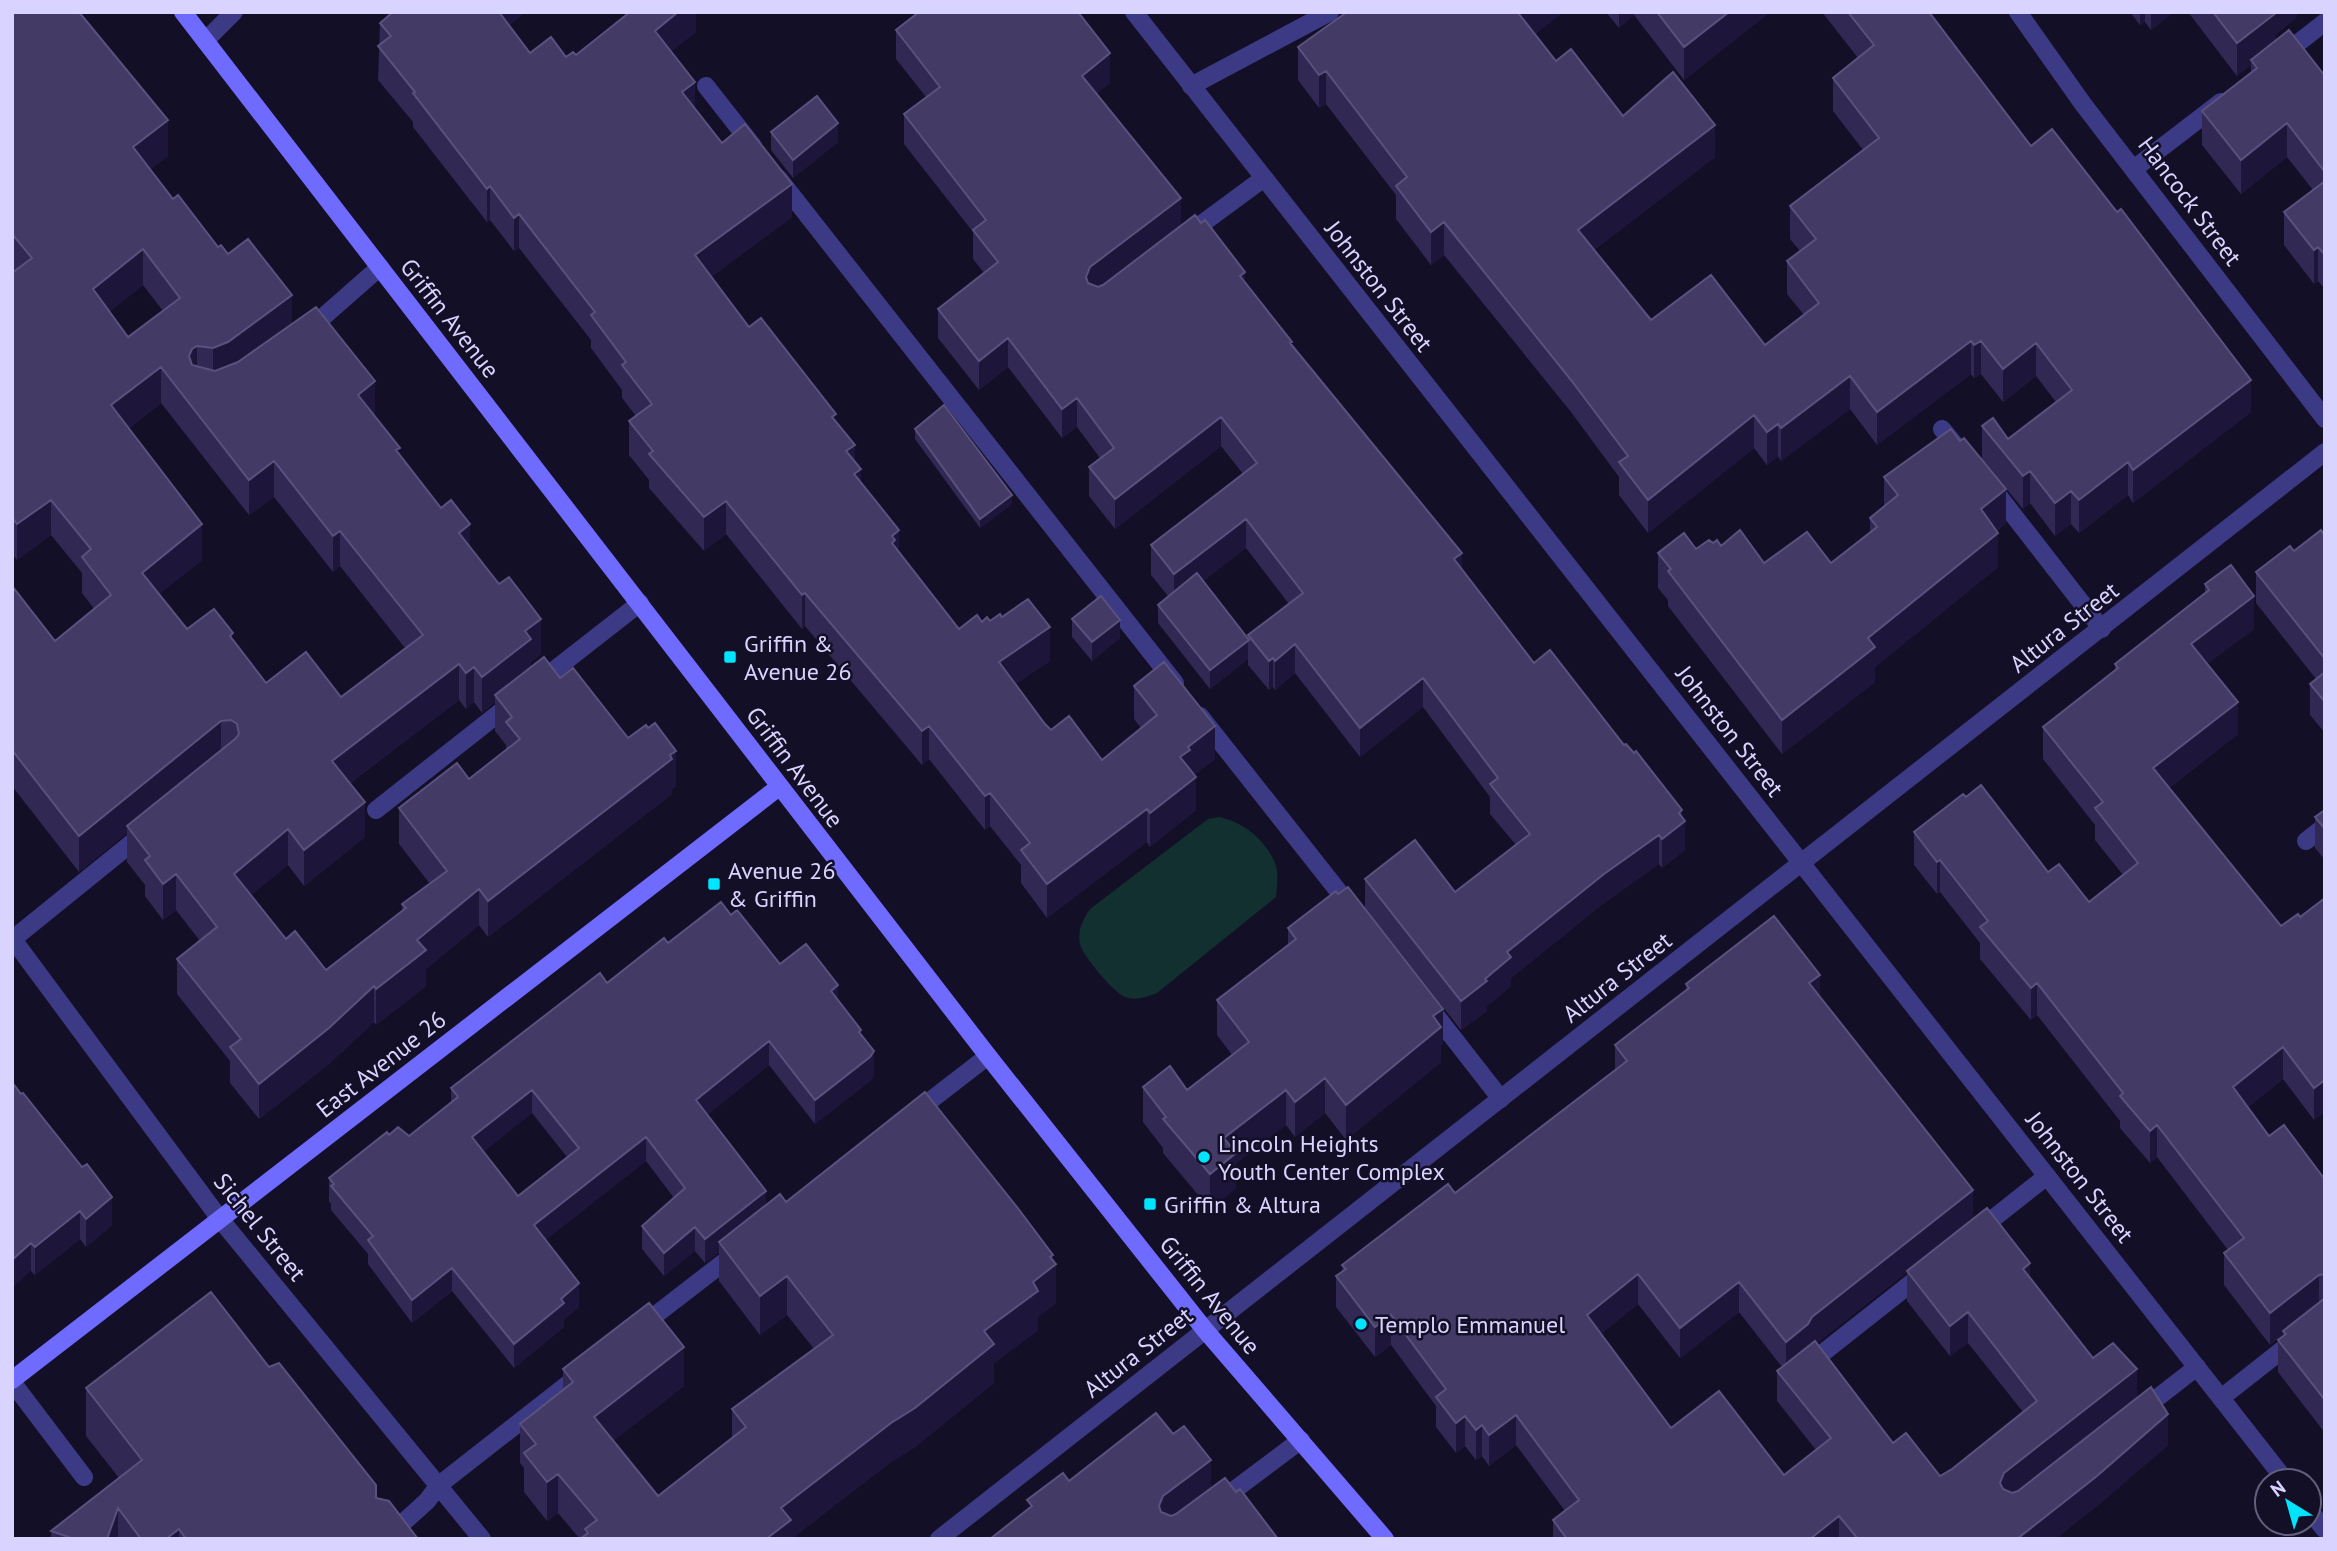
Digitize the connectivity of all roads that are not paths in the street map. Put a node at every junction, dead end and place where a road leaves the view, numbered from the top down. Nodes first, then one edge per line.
1 (183, 12) edge
2 (234, 12) edge
3 (1134, 12) edge
4 (1330, 12) edge
5 (2018, 12) edge
6 (2325, 22) edge
7 (205, 41) junction
8 (2262, 71) edge
9 (706, 86) dead end
10 (1191, 86) junction
11 (2241, 87) edge
12 (2135, 168) junction
13 (1264, 178) junction
14 (1178, 242) edge
15 (380, 268) junction
16 (292, 343) edge
17 (2325, 419) edge
18 (1942, 429) dead end
19 (2325, 452) edge
20 (640, 603) junction
21 (2102, 629) junction
22 (779, 788) junction
23 (376, 810) dead end
24 (156, 823) edge
25 (2325, 826) edge
26 (2306, 841) dead end
27 (1802, 863) junction
28 (1368, 930) edge
29 (13, 938) edge
30 (1420, 996) edge
31 (988, 1056) junction
32 (1500, 1099) junction
33 (900, 1124) edge
34 (2047, 1176) junction
35 (220, 1219) junction
36 (746, 1244) edge
37 (1957, 1247) edge
38 (1936, 1264) edge
39 (2325, 1316) edge
40 (1205, 1330) junction
41 (626, 1339) edge
42 (1819, 1356) edge
43 (593, 1364) edge
44 (2197, 1367) junction
45 (12, 1381) edge
46 (2221, 1398) junction
47 (2129, 1421) edge
48 (1301, 1440) junction
49 (2275, 1467) edge
50 (84, 1477) dead end
51 (439, 1485) junction
52 (1202, 1514) edge
53 (385, 1539) edge
54 (482, 1539) edge
55 (939, 1539) edge
56 (1385, 1539) edge

1 - 7 street, Griffin Avenue
2 - 7 street
3 - 10 street, Johnston Street
4 - 10 street
5 - 12 street, Hancock Street
6 - 8 street
7 - 15 street, Griffin Avenue
9 - 28 street
10 - 13 street, Johnston Street
11 - 12 street
12 - 17 street, Hancock Street
13 - 14 street
13 - 27 street, Johnston Street
15 - 16 street
15 - 20 street, Griffin Avenue
18 - 21 street
19 - 21 street, Altura Street
20 - 22 street, Griffin Avenue
20 - 23 street
21 - 27 street, Altura Street
22 - 31 street, Griffin Avenue
22 - 35 street, East Avenue 26
24 - 29 street
25 - 26 street
27 - 32 street, Altura Street
27 - 34 street, Johnston Street
29 - 35 street, Sichel Street
30 - 32 street
31 - 33 street
31 - 40 street, Griffin Avenue
32 - 40 street, Altura Street
34 - 37 street
34 - 44 street, Johnston Street
35 - 45 street, East Avenue 26
35 - 51 street, Sichel Street
36 - 41 street
38 - 42 street
39 - 46 street
40 - 48 street, Griffin Avenue
40 - 55 street, Altura Street
43 - 51 street
44 - 46 street, Johnston Street
44 - 47 street
45 - 50 street
46 - 49 street, Johnston Street
48 - 52 street
48 - 56 street, Griffin Avenue
51 - 53 street
51 - 54 street, Sichel Street

